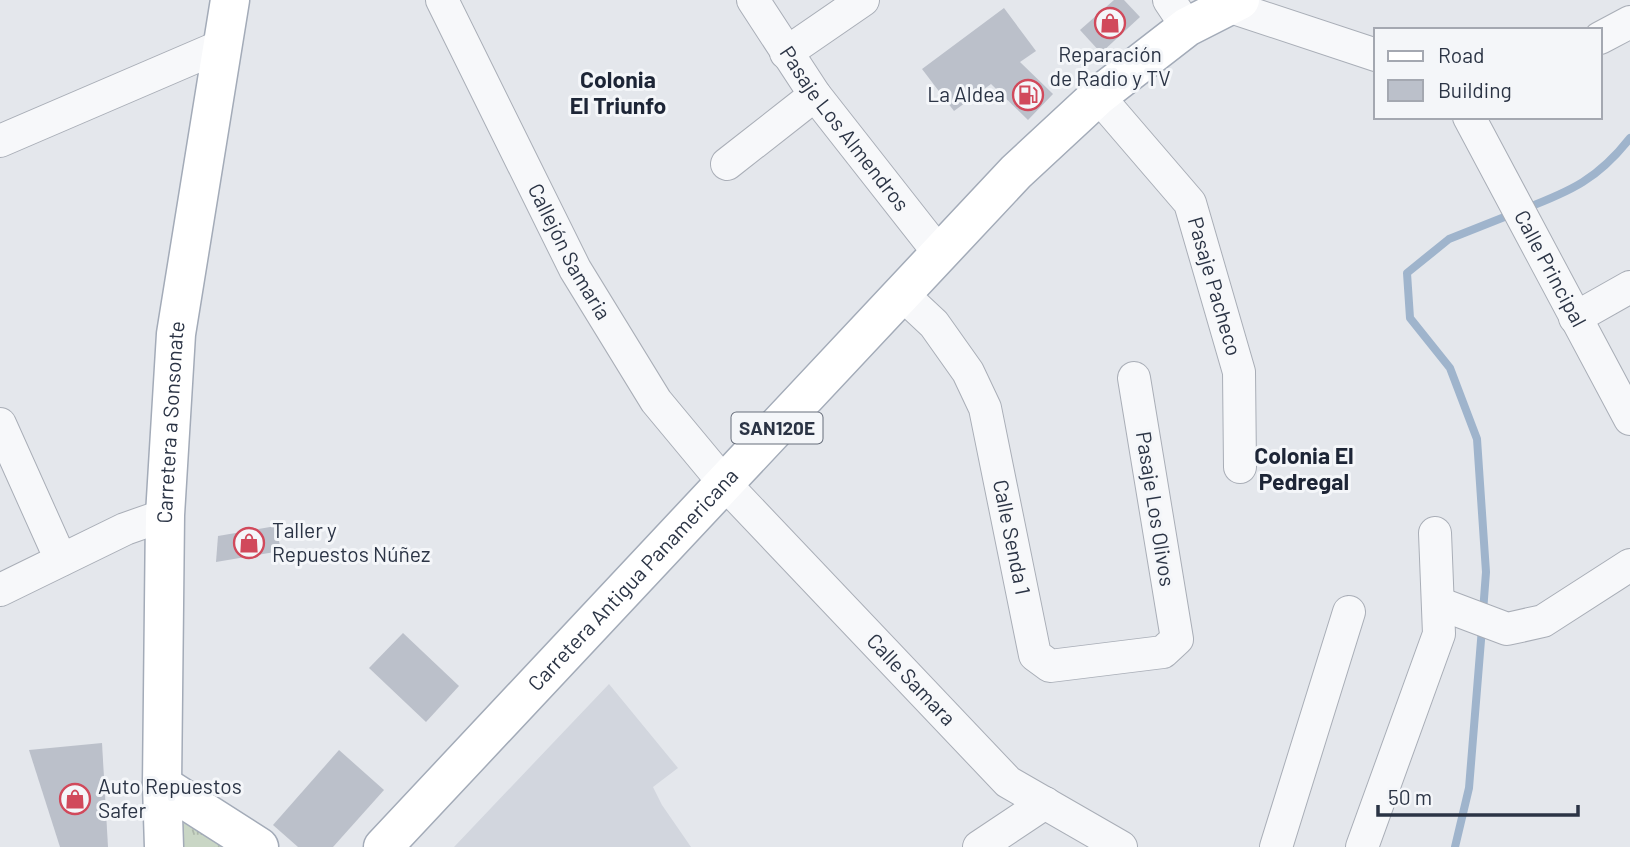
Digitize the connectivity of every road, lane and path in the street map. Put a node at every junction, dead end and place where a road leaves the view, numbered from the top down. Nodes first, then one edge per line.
1 (230, 0) edge
2 (443, 0) edge
3 (753, 0) edge
4 (863, 0) edge
5 (1206, 7) edge
6 (1630, 22) edge
7 (1602, 37) edge
8 (221, 47) junction
9 (786, 53) junction
10 (1374, 54) edge
11 (816, 95) junction
12 (1098, 96) junction
13 (1470, 119) edge
14 (0, 141) edge
15 (727, 164) dead end
16 (939, 253) junction
17 (1630, 287) edge
18 (903, 295) junction
19 (1575, 318) junction
20 (1134, 379) dead end
21 (1630, 419) edge
22 (0, 424) edge
23 (1240, 467) dead end
24 (725, 484) junction
25 (165, 515) junction
26 (1435, 533) dead end
27 (61, 560) junction
28 (1630, 565) edge
29 (0, 590) edge
30 (1438, 603) junction
31 (1349, 612) dead end
32 (1177, 639) joint
33 (162, 785) junction
34 (1045, 803) junction
35 (164, 847) edge
36 (259, 847) edge
37 (383, 847) edge
38 (979, 847) edge
39 (1121, 847) edge
40 (1276, 847) edge
41 (1362, 847) edge

1 - 8 main road, Carretera a Sonsonate
2 - 24 street, Callejón Samaria
3 - 9 street, Pasaje Los Almendros
4 - 9 street
5 - 10 street
5 - 12 main road, Carretera Antigua Panamericana / SAN120E
6 - 7 street
8 - 14 street
8 - 25 main road, Carretera a Sonsonate
9 - 11 street, Pasaje Los Almendros
11 - 15 street
11 - 16 street, Pasaje Los Almendros
12 - 16 main road, Carretera Antigua Panamericana / SAN120E
12 - 23 street, Pasaje Pacheco
13 - 19 street, Calle Principal
16 - 18 main road, Carretera Antigua Panamericana / SAN120E
17 - 19 street
18 - 24 main road, Carretera Antigua Panamericana / SAN120E
18 - 32 street, Calle Senda 1
19 - 21 street, Calle Principal
20 - 32 street, Pasaje Los Olivos
22 - 27 street
24 - 34 street, Calle Samara
24 - 37 main road, Carretera Antigua Panamericana / SAN120E
25 - 27 street
25 - 33 main road, Carretera a Sonsonate
26 - 30 street
27 - 29 street
28 - 30 street
30 - 41 street
31 - 40 street
33 - 35 main road, Carretera a Sonsonate
33 - 36 main road
34 - 38 street
34 - 39 street, Calle Samara

